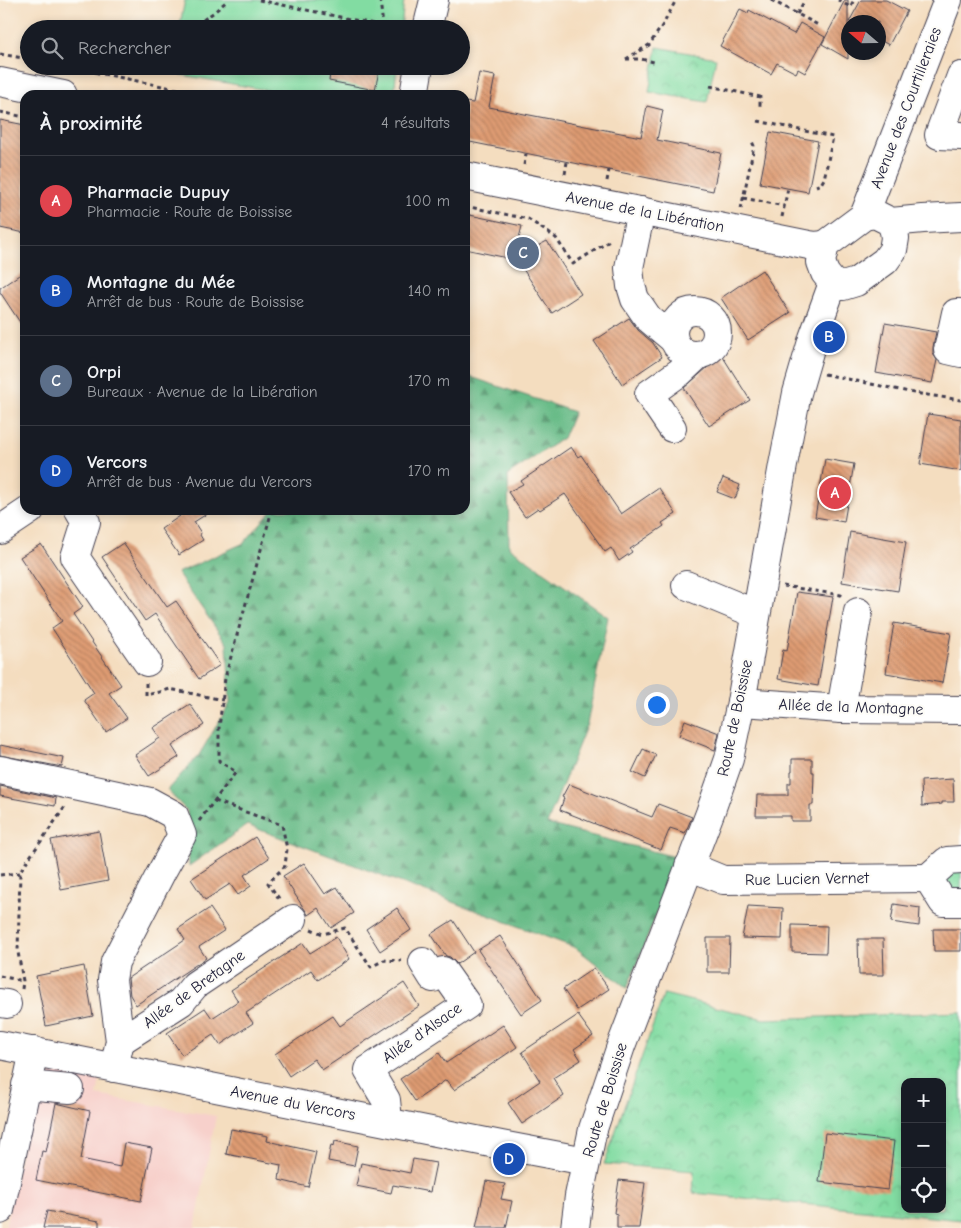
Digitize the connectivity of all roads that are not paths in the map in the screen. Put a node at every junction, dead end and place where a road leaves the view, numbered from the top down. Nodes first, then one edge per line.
1 (434, 0) edge
2 (939, 3) edge
3 (429, 20) edge
4 (417, 75) edge
5 (0, 82) edge
6 (959, 88) edge
7 (39, 90) edge
8 (415, 90) edge
9 (961, 136) edge
10 (470, 177) edge
11 (864, 216) junction
12 (961, 218) edge
13 (639, 221) junction
14 (891, 222) junction
15 (825, 246) junction
16 (833, 283) junction
17 (961, 313) edge
18 (673, 339) junction
19 (961, 352) edge
20 (696, 356) junction
21 (672, 428) dead end
22 (22, 515) edge
23 (82, 515) edge
24 (0, 530) edge
25 (686, 585) dead end
26 (858, 612) road end
27 (756, 614) junction
28 (147, 662) road end
29 (741, 702) junction
30 (841, 709) junction
31 (961, 710) edge
32 (0, 770) edge
33 (961, 860) edge
34 (690, 866) junction
35 (928, 878) junction
36 (961, 902) edge
37 (293, 918) road end
38 (423, 962) road end
39 (120, 1041) junction
40 (0, 1045) edge
41 (34, 1052) junction
42 (114, 1068) junction
43 (26, 1085) junction
44 (70, 1089) dead end
45 (386, 1121) junction
46 (586, 1161) junction
47 (0, 1210) edge
48 (575, 1228) edge

1 - 3 street
2 - 11 street, Avenue des Courtilleraies
4 - 8 street
5 - 7 street
6 - 9 street
10 - 13 street, Avenue de la Libération
11 - 14 street
11 - 15 street
12 - 14 street
13 - 15 street, Avenue de la Libération
13 - 18 street
14 - 16 street
15 - 16 street
16 - 27 street, Route de Boissise
17 - 19 street
18 - 20 street
18 - 20 street
20 - 21 street
22 - 24 street
23 - 28 street
25 - 27 street
26 - 30 street
27 - 29 street, Route de Boissise
29 - 30 street, Allée de la Montagne
29 - 34 street, Route de Boissise
30 - 31 street, Allée de la Montagne
32 - 39 street
33 - 35 street
34 - 35 street, Rue Lucien Vernet
34 - 46 street, Route de Boissise
35 - 36 street
37 - 39 street, Allée de Bretagne
38 - 45 street, Allée d'Alsace
39 - 42 street
40 - 41 street, Avenue du Vercors
41 - 42 street, Avenue du Vercors
41 - 43 street
42 - 45 street, Avenue du Vercors
43 - 44 street
43 - 47 street
45 - 46 street, Avenue du Vercors
46 - 48 street, Route de Boissise

